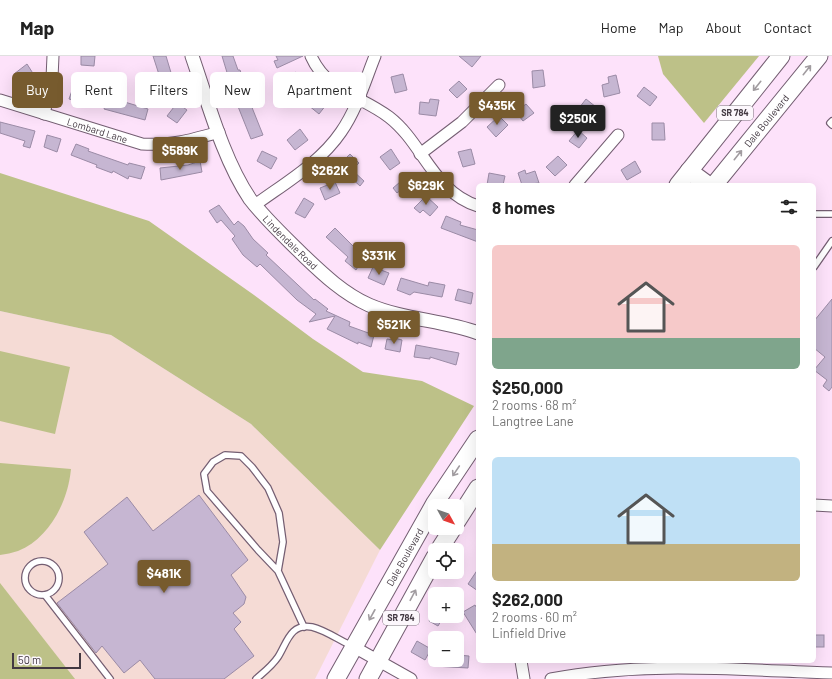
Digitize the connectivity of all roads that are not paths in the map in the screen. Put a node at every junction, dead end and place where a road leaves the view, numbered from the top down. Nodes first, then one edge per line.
1 (53, 56) edge
2 (192, 56) edge
3 (311, 56) edge
4 (375, 56) edge
5 (781, 56) edge
6 (819, 56) edge
7 (321, 72) edge
8 (366, 79) edge
9 (499, 85) dead end
10 (0, 100) edge
11 (366, 104) edge
12 (354, 108) edge
13 (44, 114) junction
14 (832, 121) edge
15 (832, 125) edge
16 (219, 132) junction
17 (618, 135) dead end
18 (420, 154) junction
19 (689, 171) junction
20 (577, 183) edge
21 (680, 183) edge
22 (705, 183) edge
23 (716, 183) edge
24 (255, 205) junction
25 (476, 205) edge
26 (816, 214) edge
27 (832, 214) edge
28 (832, 241) edge
29 (816, 264) edge
30 (476, 332) edge
31 (476, 442) edge
32 (476, 491) edge
33 (816, 505) edge
34 (832, 506) edge
35 (464, 510) edge
36 (428, 570) edge
37 (278, 571) junction
38 (45, 595) junction
39 (304, 627) junction
40 (354, 647) junction
41 (378, 660) junction
42 (521, 663) edge
43 (832, 673) edge
44 (703, 674) edge
45 (110, 679) edge
46 (256, 679) edge
47 (336, 679) edge
48 (368, 679) edge
49 (411, 679) edge
50 (524, 679) edge
51 (551, 679) edge

1 - 13 street
2 - 16 street, Lindendale Road
3 - 7 street
4 - 8 street
5 -> 19 main road, SR 784
23 -> 6 main road, Dale Boulevard / SR 784
9 - 18 street
10 - 13 street, Lombard Lane
11 - 18 street
12 - 24 street
13 - 16 street, Lombard Lane
14 - 15 lane
16 - 24 street, Lindendale Road
17 - 20 street
18 - 25 street
19 - 21 main road, SR 784
19 - 22 main road
24 - 30 street, Lindendale Road
26 - 27 lane
28 - 29 lane
31 -> 40 main road, Dale Boulevard / SR 784
32 - 35 main road
33 - 34 street
41 -> 36 main road, SR 784
37 - 37 lane
37 - 39 lane
38 - 38 lane
38 - 45 lane
39 - 40 lane
39 - 46 lane
40 - 41 street
40 - 47 main road, Dale Boulevard / SR 784
41 - 48 main road, SR 784
41 - 49 street
42 - 50 street
43 - 44 street
44 - 51 street

